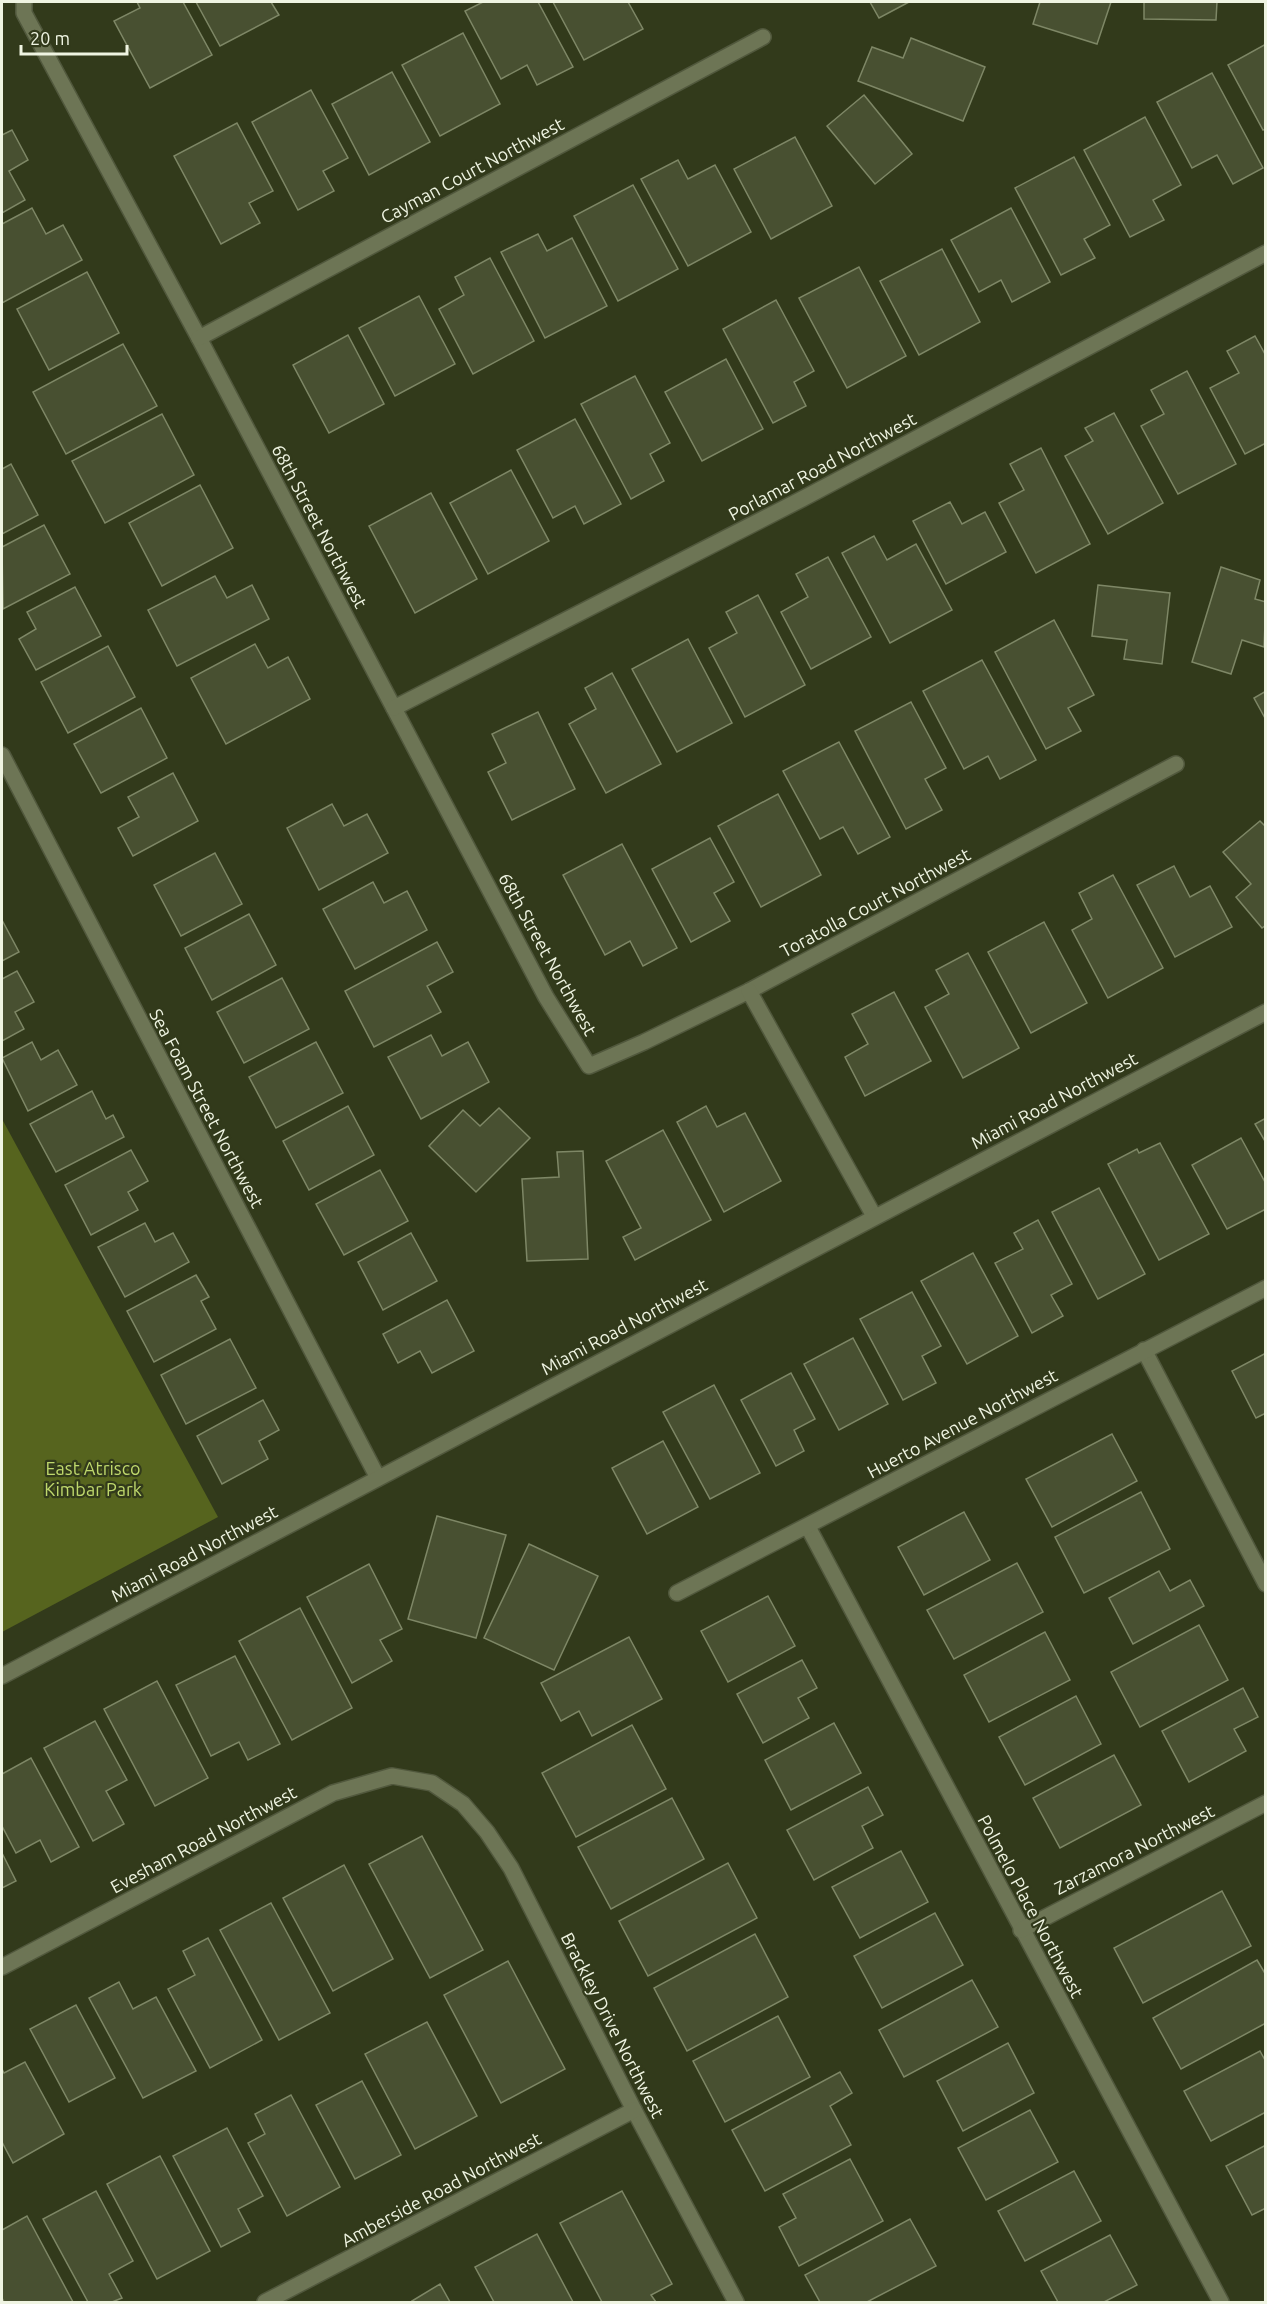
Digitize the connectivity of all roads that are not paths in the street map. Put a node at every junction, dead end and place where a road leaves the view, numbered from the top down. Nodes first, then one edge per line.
1 (24, 2) edge
2 (763, 37) dead end
3 (1266, 253) edge
4 (199, 338) junction
5 (394, 708) junction
6 (2, 755) edge
7 (1176, 764) dead end
8 (749, 991) junction
9 (1266, 1012) edge
10 (589, 1066) joint
11 (874, 1216) junction
12 (1266, 1288) edge
13 (1144, 1350) junction
14 (378, 1478) junction
15 (808, 1527) junction
16 (1266, 1584) edge
17 (677, 1593) dead end
18 (2, 1676) edge
19 (432, 1783) joint
20 (1266, 1803) edge
21 (1021, 1930) junction
22 (2, 1967) edge
23 (634, 2110) junction
24 (265, 2302) edge
25 (736, 2302) edge
26 (1221, 2302) edge

1 - 4 street, 68th Street Northwest
2 - 4 street, Cayman Court Northwest
3 - 5 street, Porlamar Road Northwest
4 - 5 street, 68th Street Northwest
5 - 10 street, 68th Street Northwest
6 - 14 street, Sea Foam Street Northwest
7 - 8 street, Toratolla Court Northwest
8 - 10 street, Toratolla Court Northwest
8 - 11 street
9 - 11 street, Miami Road Northwest
11 - 14 street, Miami Road Northwest
12 - 13 street, Huerto Avenue Northwest
13 - 15 street, Huerto Avenue Northwest
13 - 16 street
14 - 18 street, Miami Road Northwest
15 - 17 street, Huerto Avenue Northwest
15 - 21 street, Polmelo Place Northwest
19 - 22 street, Evesham Road Northwest
19 - 23 street, Brackley Drive Northwest
20 - 21 street, Zarzamora Northwest
21 - 26 street, Polmelo Place Northwest
23 - 24 street, Amberside Road Northwest
23 - 25 street, Brackley Drive Northwest

